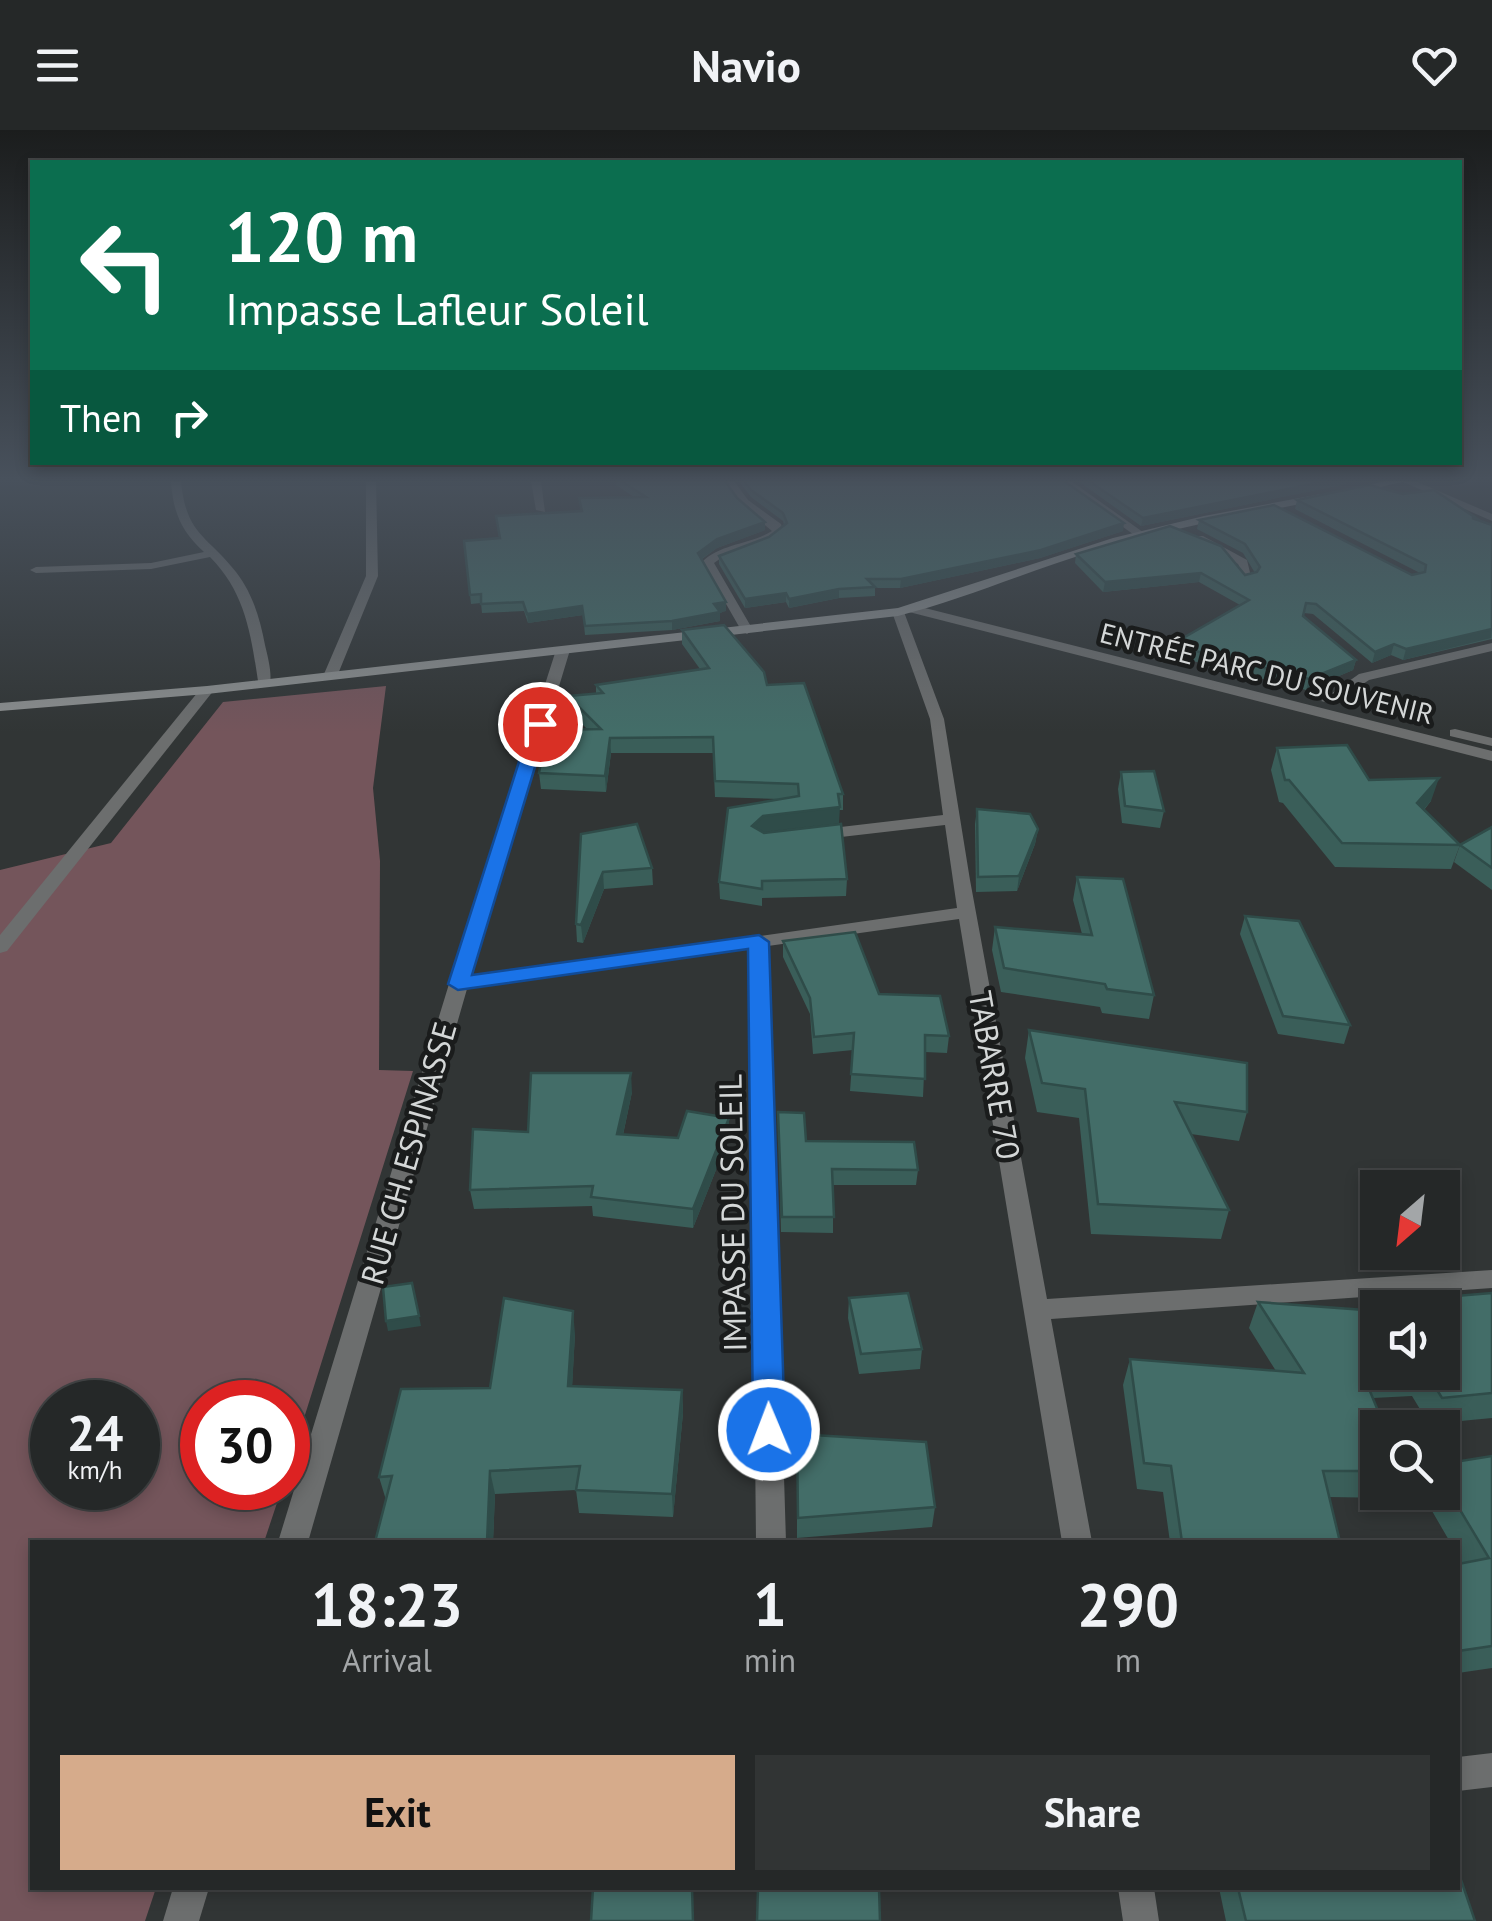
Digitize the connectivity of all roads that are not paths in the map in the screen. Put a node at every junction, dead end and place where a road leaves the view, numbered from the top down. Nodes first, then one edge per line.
1 (158, 565) edge
2 (221, 565) edge
3 (372, 565) edge
4 (709, 565) edge
5 (1048, 565) edge
6 (1243, 565) edge
7 (36, 570) dead end
8 (1248, 578) edge
9 (938, 602) junction
10 (906, 611) junction
11 (747, 630) junction
12 (1492, 647) edge
13 (562, 650) junction
14 (1360, 664) edge
15 (331, 674) junction
16 (1372, 675) junction
17 (265, 681) junction
18 (206, 690) junction
19 (1328, 700) junction
20 (0, 707) edge
21 (1492, 742) edge
22 (1492, 756) edge
23 (952, 819) junction
24 (798, 837) edge
25 (966, 912) junction
26 (759, 942) junction
27 (0, 947) edge
28 (458, 984) junction
29 (1492, 1279) edge
30 (1036, 1310) junction
31 (294, 1540) edge
32 (771, 1540) edge
33 (1077, 1540) edge
34 (1492, 1770) edge
35 (1460, 1774) edge
36 (190, 1890) edge
37 (1136, 1890) edge
38 (181, 1921) edge
39 (1141, 1921) edge

1 - 7 street
2 - 17 street
3 - 15 street
4 - 11 street
5 - 9 main road
6 - 8 street
9 - 10 main road
9 - 19 street, ENTRÉE PARC DU SOUVENIR
10 - 11 main road
10 - 22 street, ENTRÉE PARC DU SOUVENIR
10 - 23 street, TABARRE 70
11 - 13 main road
12 - 16 street
13 - 15 main road
13 - 28 street, RUE CH. ESPINASSE
14 - 16 street
15 - 17 main road
16 - 19 street
17 - 18 main road
18 - 20 main road
18 - 27 street
19 - 21 street, ENTRÉE PARC DU SOUVENIR
23 - 24 street
23 - 25 street, TABARRE 70
25 - 26 street
25 - 30 street, TABARRE 70
26 - 28 street
26 - 32 street, IMPASSE DU SOLEIL
28 - 31 street, RUE CH. ESPINASSE
29 - 30 street
30 - 33 street, TABARRE 70
34 - 35 street
36 - 38 street
37 - 39 street

